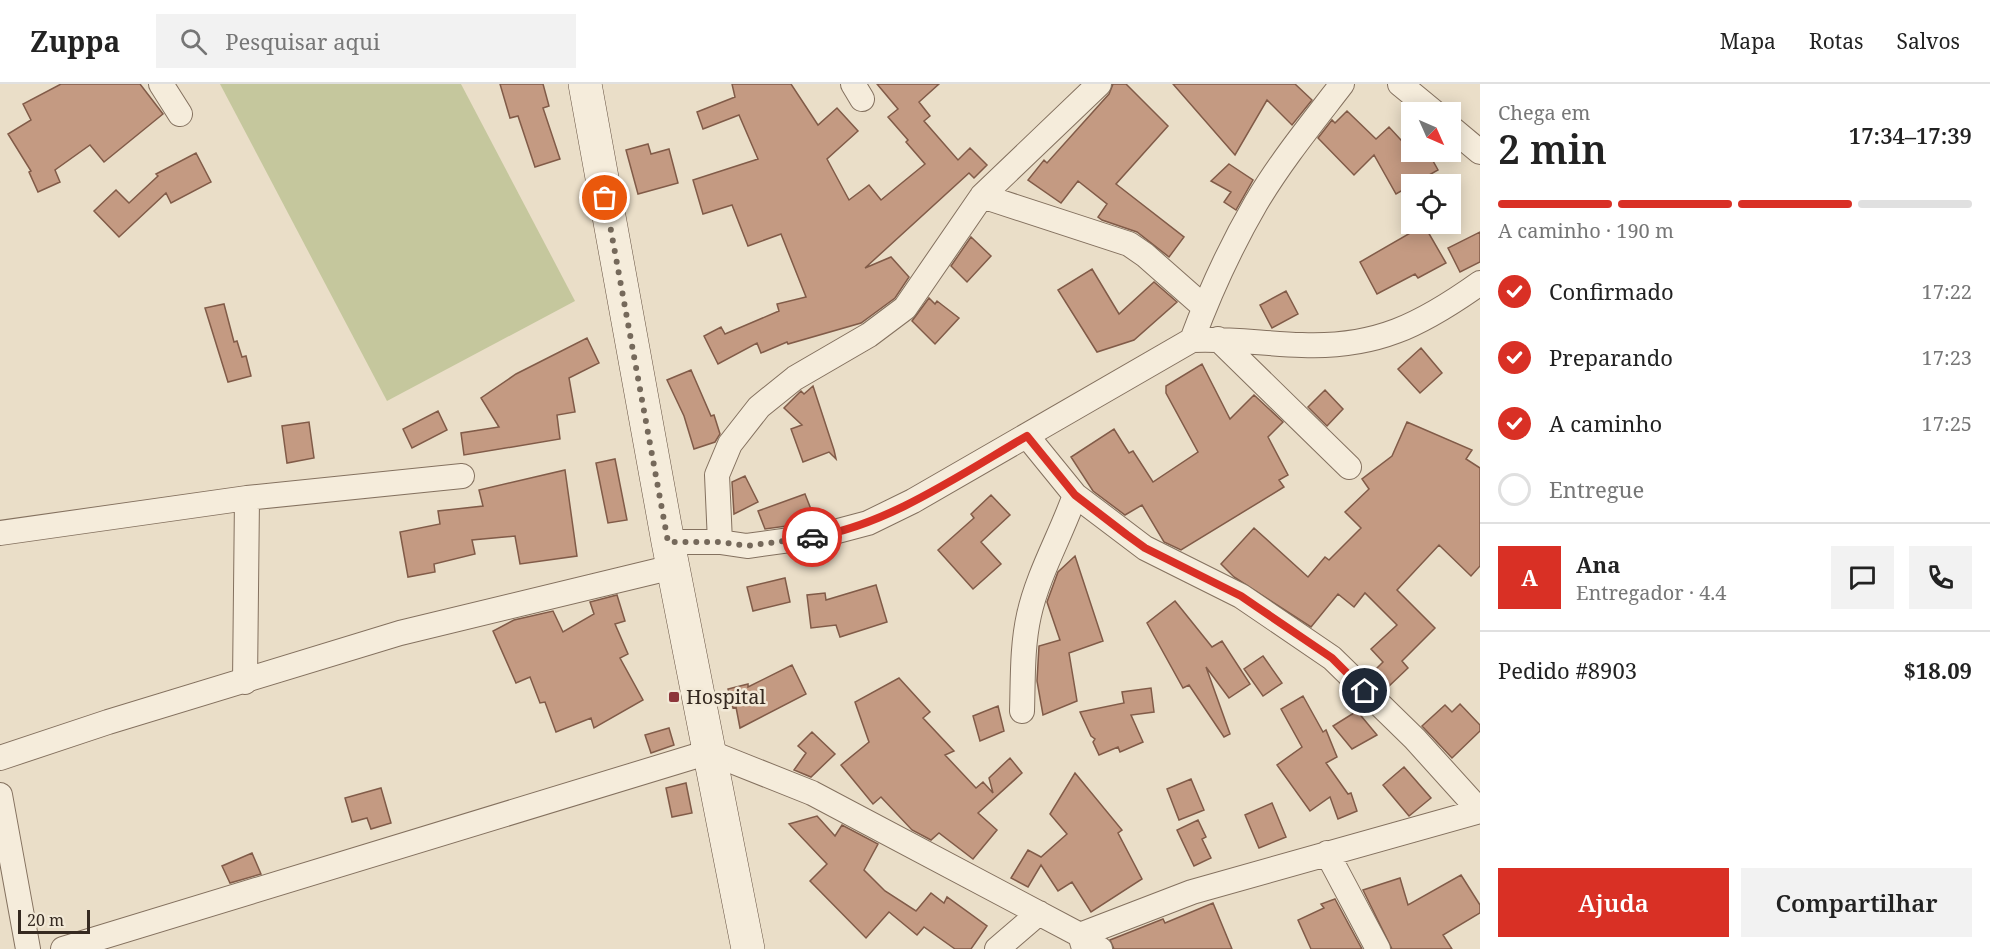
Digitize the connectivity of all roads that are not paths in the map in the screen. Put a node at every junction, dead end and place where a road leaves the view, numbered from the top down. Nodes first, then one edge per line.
1 (161, 84) edge
2 (585, 84) edge
3 (1099, 84) edge
4 (1342, 84) edge
5 (1400, 84) edge
6 (1422, 102) edge
7 (180, 114) dead end
8 (1461, 136) edge
9 (1480, 152) edge
10 (982, 196) junction
11 (1480, 283) edge
12 (1204, 307) junction
13 (1218, 339) junction
14 (1192, 340) junction
15 (1027, 436) junction
16 (1349, 467) dead end
17 (462, 476) dead end
18 (1075, 495) junction
19 (247, 498) junction
20 (0, 533) edge
21 (720, 542) junction
22 (670, 554) junction
23 (245, 682) junction
24 (1022, 711) dead end
25 (709, 752) junction
26 (0, 758) edge
27 (1, 802) edge
28 (1480, 811) edge
29 (1327, 853) junction
30 (1039, 913) junction
31 (1082, 942) edge
32 (28, 949) edge
33 (63, 949) edge
34 (748, 949) edge
35 (997, 949) edge
36 (1100, 949) edge
37 (1378, 949) edge

1 - 7 street
2 - 22 main road
3 - 10 street
4 - 12 street
5 - 6 street
8 - 9 street
10 - 12 street
10 - 21 street
11 - 13 street
12 - 14 street
13 - 14 street
13 - 16 street
14 - 15 street
15 - 18 street
15 - 21 street
17 - 19 street
18 - 24 street
18 - 28 street
19 - 20 street
19 - 23 street
21 - 22 street
22 - 23 street
22 - 25 main road
23 - 26 street
25 - 30 street
25 - 33 street
25 - 34 main road
27 - 32 street
28 - 29 street
29 - 31 street
29 - 37 street
30 - 31 street
30 - 35 street
31 - 36 street

